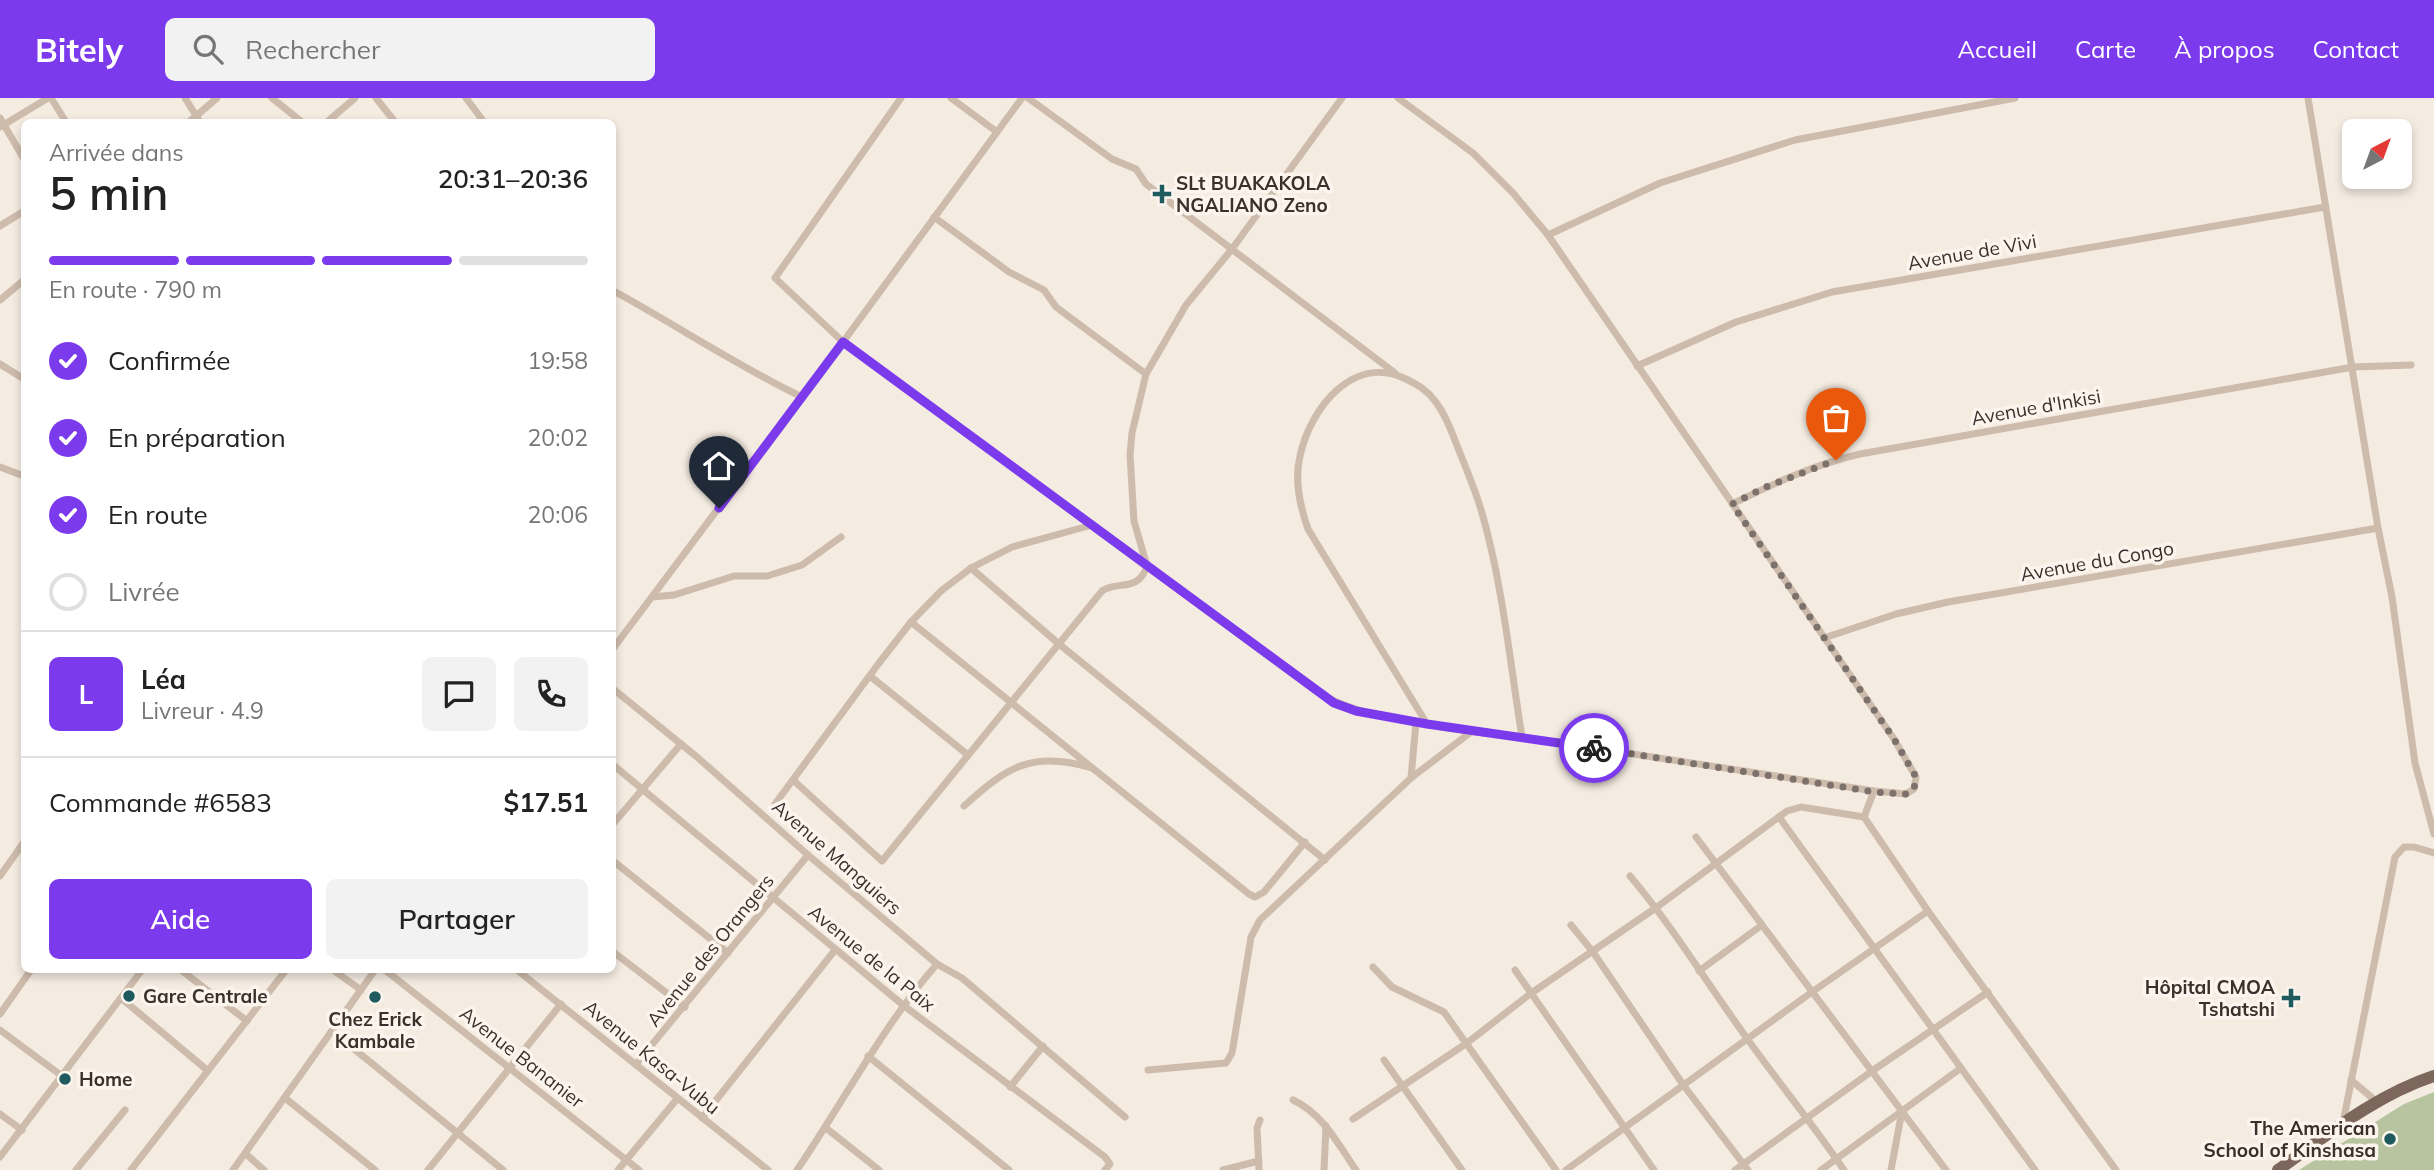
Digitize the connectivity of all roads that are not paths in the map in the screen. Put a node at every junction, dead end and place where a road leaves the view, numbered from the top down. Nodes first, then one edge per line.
1 (49, 98) edge
2 (185, 98) edge
3 (217, 98) edge
4 (272, 98) edge
5 (355, 98) edge
6 (376, 98) edge
7 (466, 98) edge
8 (901, 98) edge
9 (951, 98) edge
10 (1022, 98) edge
11 (1028, 98) edge
12 (1342, 98) edge
13 (1398, 98) edge
14 (2015, 98) edge
15 (2308, 98) edge
16 (64, 119) edge
17 (197, 119) edge
18 (199, 119) edge
19 (299, 119) edge
20 (330, 119) edge
21 (393, 119) edge
22 (482, 119) edge
23 (1, 123) edge
24 (997, 132) junction
25 (21, 154) edge
26 (2325, 207) junction
27 (21, 213) edge
28 (934, 217) junction
29 (0, 226) edge
30 (1548, 235) junction
31 (1232, 249) junction
32 (21, 282) edge
33 (616, 292) edge
34 (0, 300) edge
35 (843, 342) junction
36 (0, 364) edge
37 (2411, 365) dead end
38 (1637, 366) junction
39 (2353, 367) junction
40 (1146, 374) junction
41 (1395, 374) junction
42 (21, 377) edge
43 (802, 397) junction
44 (0, 467) edge
45 (21, 475) edge
46 (1732, 504) junction
47 (1092, 525) junction
48 (2378, 528) junction
49 (841, 537) dead end
50 (1147, 566) junction
51 (971, 568) junction
52 (652, 597) junction
53 (911, 622) junction
54 (1824, 638) junction
55 (1059, 644) junction
56 (616, 645) edge
57 (870, 676) junction
58 (616, 691) edge
59 (1012, 701) junction
60 (1416, 722) junction
61 (1427, 724) junction
62 (1471, 732) junction
63 (1522, 737) junction
64 (681, 744) junction
65 (968, 755) junction
66 (616, 767) edge
67 (1096, 769) junction
68 (1411, 778) junction
69 (793, 780) junction
70 (643, 789) junction
71 (1874, 792) junction
72 (775, 804) dead end
73 (964, 806) dead end
74 (1779, 817) junction
75 (1864, 817) junction
76 (616, 820) edge
77 (2434, 834) edge
78 (1696, 838) dead end
79 (1305, 842) junction
80 (21, 846) edge
81 (2434, 853) edge
82 (808, 855) junction
83 (1325, 860) junction
84 (616, 863) edge
85 (1716, 863) junction
86 (0, 876) edge
87 (1630, 876) dead end
88 (775, 897) junction
89 (1657, 907) junction
90 (1928, 911) junction
91 (1571, 925) dead end
92 (1762, 925) junction
93 (1875, 948) junction
94 (835, 950) junction
95 (728, 953) junction
96 (1593, 953) junction
97 (616, 954) edge
98 (937, 964) junction
99 (1373, 967) dead end
100 (1515, 970) dead end
101 (1699, 971) junction
102 (29, 973) edge
103 (140, 973) edge
104 (185, 973) edge
105 (284, 973) edge
106 (337, 973) edge
107 (373, 973) edge
108 (389, 973) edge
109 (521, 973) edge
110 (361, 990) junction
111 (1812, 992) junction
112 (1988, 992) junction
113 (1530, 994) junction
114 (121, 998) junction
115 (561, 1004) junction
116 (902, 1005) junction
117 (685, 1007) junction
118 (0, 1014) edge
119 (247, 1021) junction
120 (1933, 1028) junction
121 (0, 1030) edge
122 (331, 1031) junction
123 (1748, 1040) junction
124 (1467, 1043) junction
125 (1043, 1046) junction
126 (867, 1056) junction
127 (1384, 1060) dead end
128 (636, 1064) junction
129 (509, 1067) junction
130 (1961, 1068) junction
131 (207, 1070) junction
132 (1148, 1070) dead end
133 (1871, 1071) junction
134 (62, 1076) junction
135 (2434, 1076) edge
136 (2351, 1080) junction
137 (1402, 1086) junction
138 (1684, 1086) junction
139 (1010, 1087) junction
140 (285, 1098) junction
141 (677, 1098) junction
142 (1293, 1100) dead end
143 (2378, 1102) junction
144 (125, 1110) dead end
145 (1902, 1111) junction
146 (0, 1114) edge
147 (1125, 1117) dead end
148 (702, 1118) junction
149 (1353, 1119) dead end
150 (1809, 1119) junction
151 (1261, 1120) dead end
152 (2343, 1123) junction
153 (1326, 1125) junction
154 (826, 1128) junction
155 (1623, 1129) junction
156 (22, 1130) junction
157 (458, 1133) junction
158 (246, 1154) junction
159 (0, 1157) edge
160 (1837, 1159) junction
161 (627, 1161) junction
162 (1259, 1166) edge
163 (1746, 1167) edge
164 (76, 1170) edge
165 (131, 1170) edge
166 (233, 1170) edge
167 (264, 1170) edge
168 (375, 1170) edge
169 (428, 1170) edge
170 (503, 1170) edge
171 (618, 1170) edge
172 (639, 1170) edge
173 (768, 1170) edge
174 (797, 1170) edge
175 (879, 1170) edge
176 (1009, 1170) edge
177 (1105, 1170) edge
178 (1223, 1170) edge
179 (1324, 1170) edge
180 (1356, 1170) edge
181 (1462, 1170) edge
182 (1556, 1170) edge
183 (1566, 1170) edge
184 (1654, 1170) edge
185 (1735, 1170) edge
186 (1821, 1170) edge
187 (1844, 1170) edge
188 (1891, 1170) edge
189 (1946, 1170) edge
190 (2035, 1170) edge
191 (2116, 1170) edge
192 (2278, 1170) edge

1 - 16 street
1 - 23 street
2 - 17 street
3 - 18 street
4 - 19 street
5 - 20 street
6 - 21 street
7 - 22 street
8 - 35 street
9 - 24 street
10 - 24 street
11 - 31 street
12 - 31 street
13 - 30 street
14 - 30 street
15 - 26 street
23 - 25 street
24 - 28 street
26 - 38 street, Avenue de Vivi
26 - 39 street
27 - 29 street
28 - 35 street
28 - 40 street
30 - 38 street
31 - 40 street
31 - 41 street
32 - 34 street
33 - 43 street
35 - 43 street
35 - 47 street
36 - 42 street
37 - 39 street, Avenue d'Inkisi
38 - 46 street
39 - 46 street, Avenue d'Inkisi
39 - 48 street
40 - 50 street
41 - 61 street
41 - 63 street
43 - 52 street
44 - 45 street
46 - 54 street
47 - 50 street
47 - 51 street
48 - 54 street, Avenue du Congo
48 - 77 street
49 - 52 street
50 - 55 street
50 - 60 street
51 - 53 street
51 - 55 street
52 - 56 street
53 - 57 street
53 - 59 street
54 - 71 street
55 - 59 street
55 - 79 street
57 - 65 street
57 - 69 street
58 - 64 street, Avenue Manguiers
59 - 65 street
59 - 67 street
60 - 61 street
60 - 68 street
61 - 62 street
62 - 63 street
62 - 68 street
63 - 71 street
64 - 70 street
64 - 82 street, Avenue Manguiers
65 - 69 street
66 - 70 street, Avenue de la Paix
67 - 73 street
67 - 79 street
68 - 83 street
69 - 72 street
70 - 76 street
70 - 88 street, Avenue de la Paix
71 - 75 street
74 - 75 street
74 - 85 street
74 - 93 street
75 - 90 street
78 - 85 street
79 - 83 street
80 - 86 street
81 - 136 street
82 - 88 street, Avenue des Orangers
82 - 98 street, Avenue Manguiers
83 - 132 street
84 - 95 street
85 - 89 street
85 - 92 street
87 - 89 street
88 - 94 street, Avenue de la Paix
88 - 95 street, Avenue des Orangers
89 - 96 street
89 - 101 street
90 - 93 street
90 - 112 street
91 - 96 street
92 - 101 street
92 - 111 street
93 - 111 street
93 - 120 street
94 - 116 street, Avenue de la Paix
94 - 148 street
95 - 117 street, Avenue des Orangers
96 - 113 street
96 - 138 street
97 - 117 street
98 - 116 street
98 - 125 street, Avenue Manguiers
99 - 124 street
100 - 113 street
101 - 123 street
102 - 118 street
103 - 114 street
104 - 119 street
105 - 119 street
106 - 110 street
107 - 110 street
108 - 129 street, Avenue Bananier
109 - 115 street, Avenue Kasa-Vubu
110 - 122 street
111 - 123 street
111 - 133 street
112 - 120 street
112 - 191 street
113 - 124 street
113 - 155 street
114 - 131 street
114 - 134 street
115 - 128 street, Avenue Kasa-Vubu
115 - 129 street
116 - 126 street
116 - 139 street, Avenue de la Paix
117 - 128 street, Avenue des Orangers
119 - 131 street
120 - 130 street
120 - 133 street
121 - 134 street
122 - 140 street
122 - 157 street
123 - 138 street
123 - 150 street
124 - 137 street
124 - 182 street
125 - 139 street
125 - 147 street, Avenue Manguiers
126 - 154 street
126 - 176 street
127 - 137 street
128 - 141 street, Avenue Kasa-Vubu
129 - 157 street
129 - 161 street, Avenue Bananier
130 - 145 street
130 - 190 street
131 - 165 street
133 - 145 street
133 - 150 street
134 - 156 street
135 - 143 main road
136 - 143 street
136 - 152 street
137 - 149 street
137 - 181 street
138 - 155 street
138 - 163 street
139 - 177 street, Avenue de la Paix
140 - 158 street
140 - 168 street
141 - 148 street, Avenue Kasa-Vubu
141 - 161 street
142 - 153 street
143 - 152 main road
144 - 164 street
145 - 160 street
145 - 188 street
145 - 189 street
146 - 156 street
148 - 173 street, Avenue Kasa-Vubu
150 - 160 street
150 - 163 street
151 - 162 street
152 - 192 main road
153 - 179 street
153 - 180 street
154 - 174 street
154 - 175 street
155 - 183 street
155 - 184 street
156 - 159 street
157 - 169 street
157 - 170 street
158 - 166 street
158 - 167 street
160 - 186 street
160 - 187 street
161 - 171 street
161 - 172 street, Avenue Bananier
162 - 178 street
163 - 185 street

